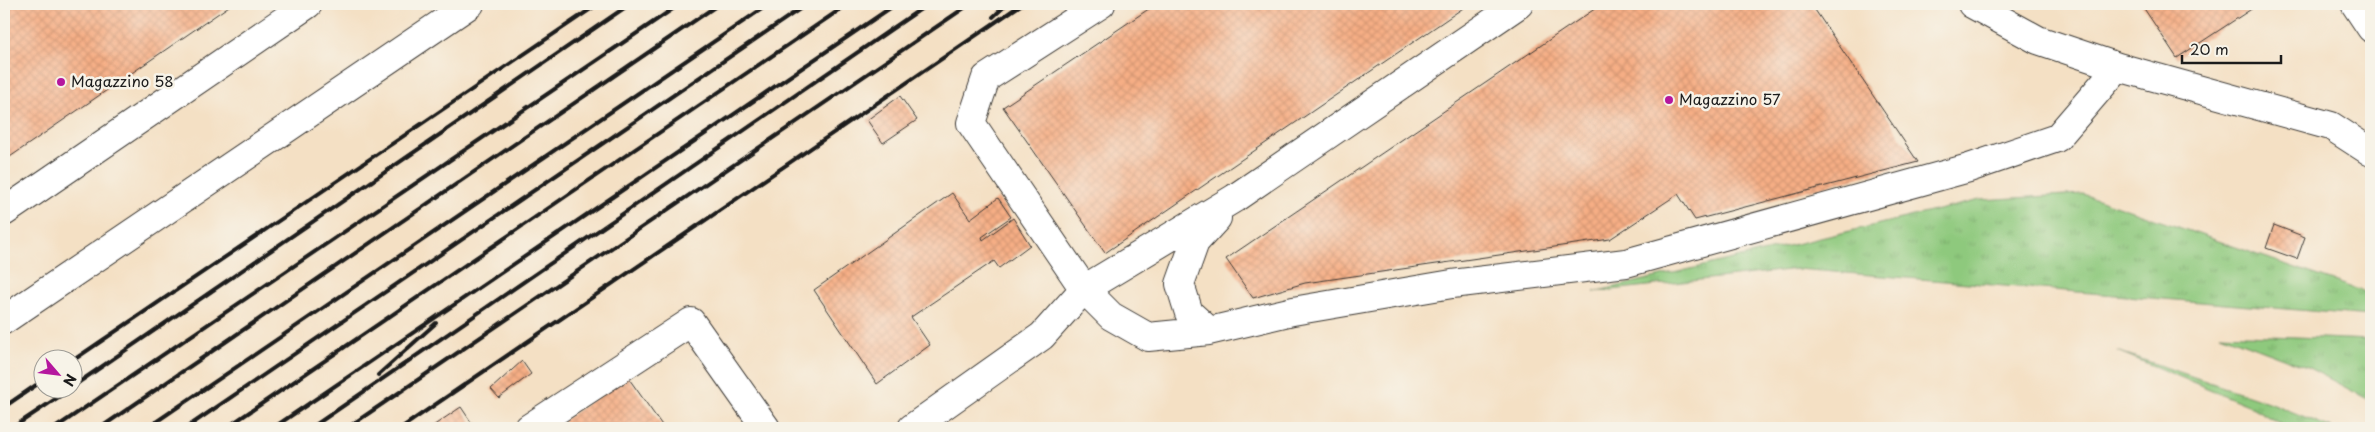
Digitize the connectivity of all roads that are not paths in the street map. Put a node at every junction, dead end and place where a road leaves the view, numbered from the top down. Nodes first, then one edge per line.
1 (308, 4) edge
2 (470, 4) edge
3 (1101, 4) edge
4 (1518, 4) edge
5 (1972, 4) edge
6 (2355, 4) edge
7 (2371, 28) edge
8 (2118, 67) junction
9 (2371, 152) edge
10 (1235, 198) junction
11 (4, 212) edge
12 (1084, 289) junction
13 (4, 320) edge
14 (1209, 331) junction
15 (529, 428) edge
16 (766, 428) edge
17 (912, 428) edge

1 - 11 street
2 - 13 street
3 - 12 street
4 - 10 street
5 - 8 street
6 - 7 street
8 - 9 street
8 - 14 street
10 - 12 street
10 - 14 street
12 - 14 street
12 - 17 street
15 - 16 street

